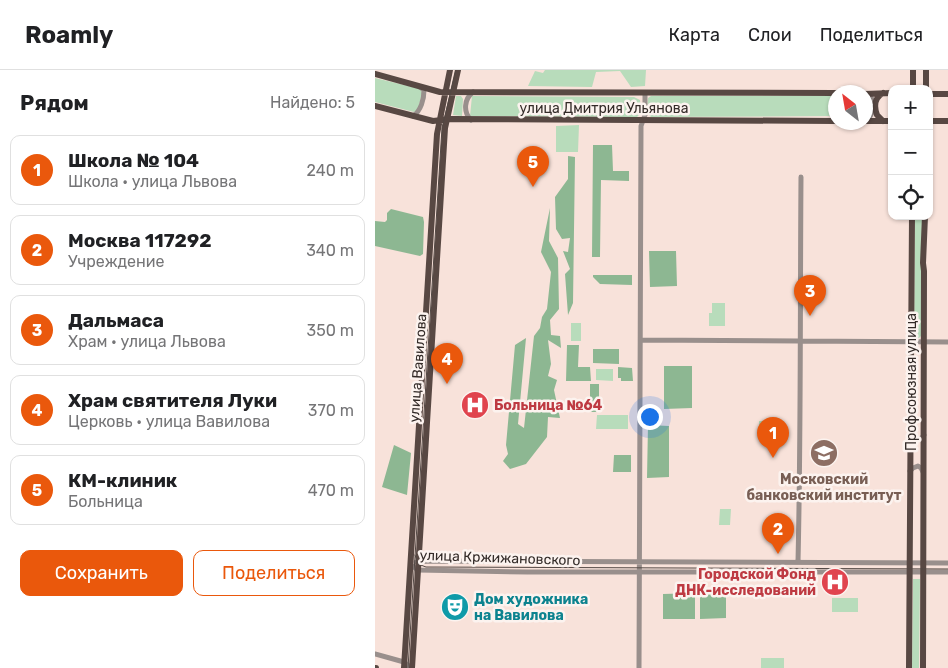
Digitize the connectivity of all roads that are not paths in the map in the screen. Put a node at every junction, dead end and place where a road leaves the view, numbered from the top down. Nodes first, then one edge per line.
1 (450, 70) edge
2 (458, 70) edge
3 (913, 70) edge
4 (926, 70) edge
5 (375, 74) edge
6 (913, 85) edge
7 (926, 85) edge
8 (419, 86) junction
9 (445, 92) junction
10 (453, 92) junction
11 (473, 92) junction
12 (645, 93) junction
13 (828, 93) edge
14 (883, 93) junction
15 (873, 94) edge
16 (888, 94) edge
17 (933, 94) edge
18 (948, 94) edge
19 (375, 106) edge
20 (413, 116) junction
21 (446, 120) junction
22 (471, 120) junction
23 (643, 120) junction
24 (873, 120) edge
25 (439, 121) junction
26 (828, 121) edge
27 (883, 121) junction
28 (888, 121) edge
29 (933, 121) edge
30 (948, 121) edge
31 (801, 177) dead end
32 (912, 220) edge
33 (925, 220) edge
34 (641, 340) junction
35 (800, 342) junction
36 (911, 342) junction
37 (923, 342) junction
38 (948, 342) edge
39 (910, 434) junction
40 (924, 434) junction
41 (910, 472) junction
42 (923, 473) junction
43 (419, 561) junction
44 (639, 561) junction
45 (798, 562) junction
46 (923, 562) junction
47 (910, 563) junction
48 (948, 563) edge
49 (411, 565) junction
50 (418, 570) junction
51 (639, 572) junction
52 (910, 572) junction
53 (923, 572) junction
54 (948, 572) edge
55 (375, 654) edge
56 (404, 665) edge
57 (411, 668) edge
58 (639, 668) edge
59 (909, 668) edge
60 (923, 668) edge

1 - 9 main road, улица Вавилова
2 - 10 main road, улица Вавилова
3 - 6 main road
4 - 7 main road
5 - 8 main road, улица Дмитрия Ульянова
8 - 9 main road, улица Дмитрия Ульянова
8 - 20 street
9 - 10 main road, улица Дмитрия Ульянова
9 - 25 main road, улица Вавилова
10 - 11 main road, улица Дмитрия Ульянова
10 - 21 main road, улица Вавилова
11 - 12 main road, улица Дмитрия Ульянова
11 - 22 street
12 - 13 main road, улица Дмитрия Ульянова
12 - 23 street
14 - 15 main road
14 - 16 main road
14 - 27 main road
17 - 18 main road
19 - 20 main road, улица Дмитрия Ульянова
20 - 25 main road, улица Дмитрия Ульянова
21 - 22 main road, улица Дмитрия Ульянова
21 - 25 main road, улица Дмитрия Ульянова
21 - 43 main road, улица Вавилова
22 - 23 main road, улица Дмитрия Ульянова
23 - 26 main road, улица Дмитрия Ульянова
23 - 34 street
24 - 27 main road
25 - 49 main road, улица Вавилова
27 - 28 main road
29 - 30 main road
31 - 35 street
32 - 36 main road, Профсоюзная улица
33 - 37 main road, Профсоюзная улица
34 - 35 street
34 - 44 street
35 - 36 street
35 - 45 street
36 - 37 street
36 - 39 main road, Профсоюзная улица
37 - 38 street
37 - 40 main road, Профсоюзная улица
39 - 40 street
39 - 41 main road, Профсоюзная улица
40 - 42 main road, Профсоюзная улица
41 - 42 street
41 - 47 main road, Профсоюзная улица
42 - 46 main road, Профсоюзная улица
43 - 44 street, улица Кржижановского
43 - 49 street, улица Кржижановского
43 - 50 main road, улица Вавилова
44 - 45 street, улица Кржижановского
44 - 51 street
45 - 47 street, улица Кржижановского
46 - 47 street, улица Кржижановского
46 - 48 street, улица Кржижановского
46 - 53 main road, Профсоюзная улица
47 - 52 main road, Профсоюзная улица
49 - 50 street, улица Кржижановского
49 - 56 main road, улица Вавилова
50 - 51 street, улица Кржижановского
50 - 57 main road, улица Вавилова
51 - 52 street, улица Кржижановского
51 - 58 street
52 - 53 street, улица Кржижановского
52 - 59 main road, Профсоюзная улица
53 - 54 street, улица Кржижановского
53 - 60 main road, Профсоюзная улица
55 - 56 street
56 - 57 street

